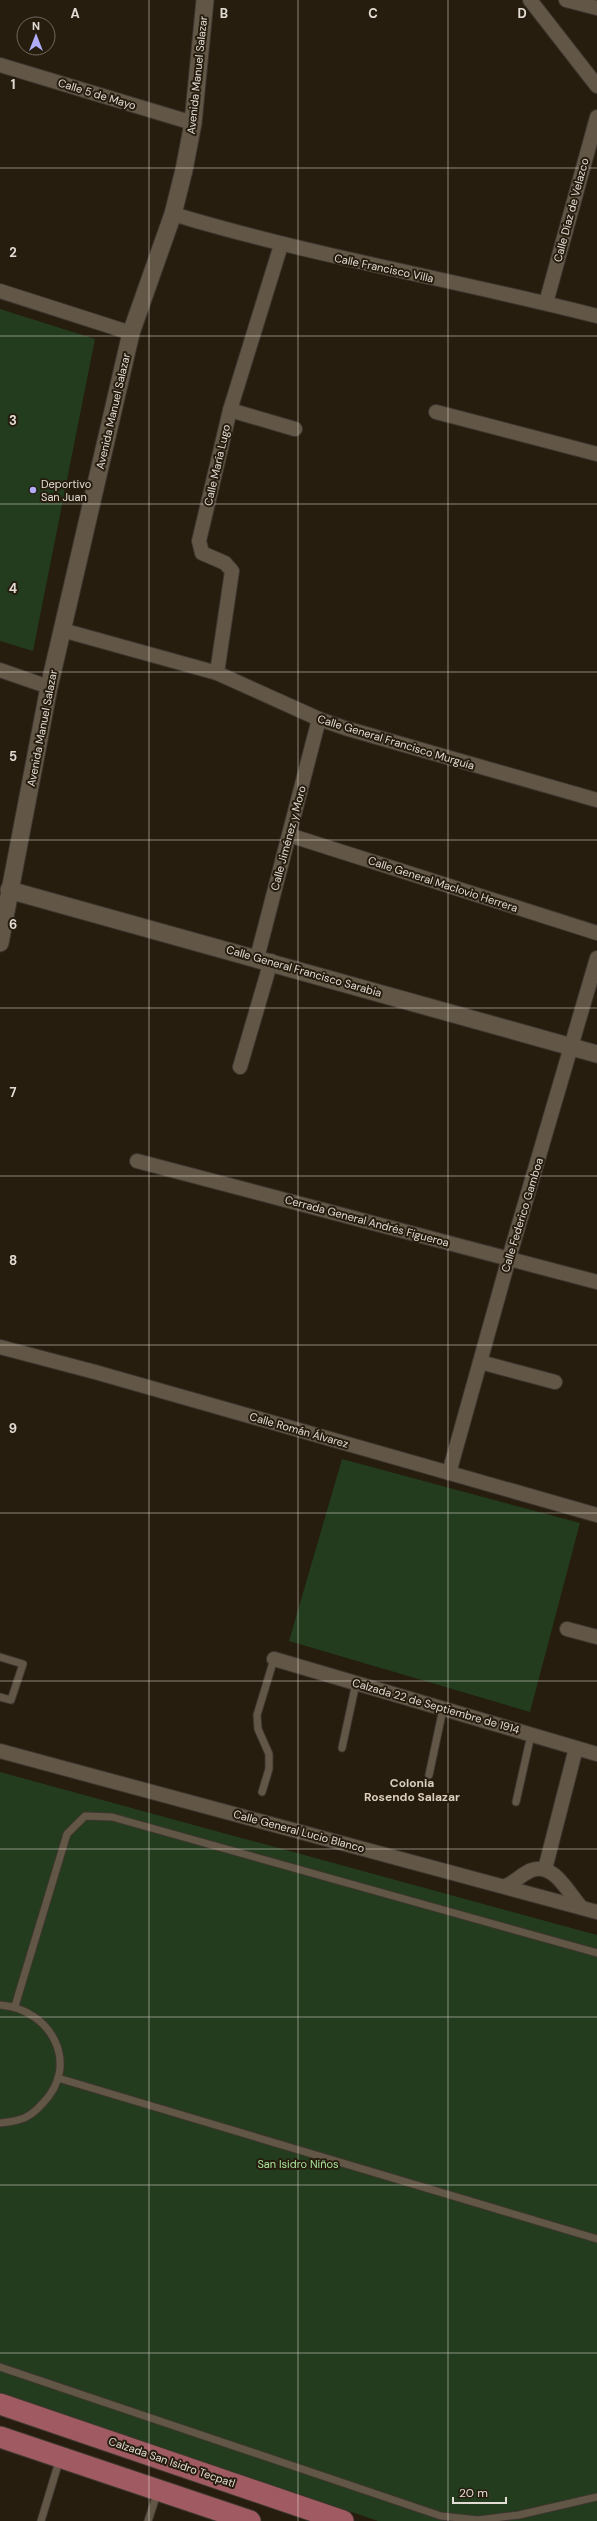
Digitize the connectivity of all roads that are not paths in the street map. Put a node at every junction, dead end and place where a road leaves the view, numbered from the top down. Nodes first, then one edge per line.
1 (205, 0) edge
2 (530, 0) edge
3 (566, 0) edge
4 (597, 8) edge
5 (0, 65) edge
6 (597, 86) edge
7 (597, 117) edge
8 (194, 123) junction
9 (173, 214) junction
10 (281, 245) junction
11 (0, 292) edge
12 (546, 303) junction
13 (597, 316) edge
14 (131, 333) junction
15 (230, 410) junction
16 (436, 412) dead end
17 (295, 429) dead end
18 (597, 454) edge
19 (62, 630) junction
20 (0, 670) edge
21 (217, 673) junction
22 (49, 687) junction
23 (319, 719) junction
24 (597, 800) edge
25 (289, 835) junction
26 (10, 890) junction
27 (597, 933) edge
28 (0, 943) edge
29 (597, 958) edge
30 (264, 960) junction
31 (572, 1047) junction
32 (597, 1054) edge
33 (240, 1067) dead end
34 (137, 1161) dead end
35 (509, 1258) junction
36 (597, 1282) edge
37 (0, 1347) edge
38 (480, 1362) junction
39 (555, 1382) dead end
40 (449, 1473) junction
41 (597, 1515) edge
42 (567, 1629) dead end
43 (597, 1637) edge
44 (0, 1657) edge
45 (274, 1659) joint
46 (356, 1683) junction
47 (0, 1697) edge
48 (443, 1708) junction
49 (532, 1735) junction
50 (342, 1748) dead end
51 (576, 1748) junction
52 (0, 1751) edge
53 (597, 1754) edge
54 (428, 1775) dead end
55 (262, 1792) dead end
56 (516, 1802) dead end
57 (545, 1869) junction
58 (506, 1886) junction
59 (582, 1908) junction
60 (597, 1912) edge
61 (597, 1952) edge
62 (0, 2005) edge
63 (15, 2006) junction
64 (58, 2078) junction
65 (0, 2123) edge
66 (597, 2239) edge
67 (0, 2367) edge
68 (0, 2404) edge
69 (0, 2437) edge
70 (60, 2457) junction
71 (158, 2490) junction
72 (597, 2497) edge
73 (41, 2521) edge
74 (148, 2521) edge
75 (250, 2521) edge
76 (343, 2521) edge

1 - 8 street, Avenida Manuel Salazar
2 - 6 street
3 - 4 street
5 - 8 street, Calle 5 de Mayo
7 - 12 street, Calle Díaz de Velazco
8 - 9 street, Avenida Manuel Salazar
9 - 10 street, Calle Francisco Villa
9 - 14 street, Avenida Manuel Salazar
10 - 12 street, Calle Francisco Villa
10 - 15 street, Calle María Lugo
11 - 14 street
12 - 13 street, Calle Francisco Villa
14 - 19 street, Avenida Manuel Salazar
15 - 17 street
15 - 21 street, Calle María Lugo
16 - 18 street
19 - 21 street, Calle General Francisco Murguía
19 - 22 street, Avenida Manuel Salazar
20 - 22 street
21 - 23 street, Calle General Francisco Murguía
22 - 26 street, Avenida Manuel Salazar
23 - 24 street, Calle General Francisco Murguía
23 - 25 street, Calle Jiménez y Moro
25 - 27 street, Calle General Maclovio Herrera
25 - 30 street, Calle Jiménez y Moro
26 - 28 street, Avenida Manuel Salazar
26 - 30 street, Calle General Francisco Sarabia
29 - 31 street, Calle Federico Gamboa
30 - 31 street, Calle General Francisco Sarabia
30 - 33 street, Calle Jiménez y Moro
31 - 32 street, Calle General Francisco Sarabia
31 - 35 street, Calle Federico Gamboa
34 - 35 street, Cerrada General Andrés Figueroa
35 - 36 street, Cerrada General Andrés Figueroa
35 - 38 street, Calle Federico Gamboa
37 - 40 street, Calle Román Álvarez
38 - 39 street
38 - 40 street, Calle Federico Gamboa
40 - 41 street, Calle Román Álvarez
42 - 43 street
44 - 47 lane
45 - 46 street, Calzada 22 de Septiembre de 1914
45 - 55 lane
46 - 48 street, Calzada 22 de Septiembre de 1914
46 - 50 lane
48 - 49 street, Calzada 22 de Septiembre de 1914
48 - 54 lane
49 - 51 street, Calzada 22 de Septiembre de 1914
49 - 56 lane
51 - 53 street, Calzada 22 de Septiembre de 1914
51 - 57 street
52 - 58 street, Calle General Lucio Blanco
57 - 58 street
57 - 59 street
58 - 59 street, Calle General Lucio Blanco
59 - 60 street, Calle General Lucio Blanco
61 - 63 lane
62 - 63 lane
63 - 64 lane
64 - 65 lane
64 - 66 lane
67 - 72 lane
68 - 76 main road, Calzada San Isidro Tecpatl
69 - 70 main road
70 - 71 main road
70 - 73 lane
71 - 74 lane
71 - 75 main road

